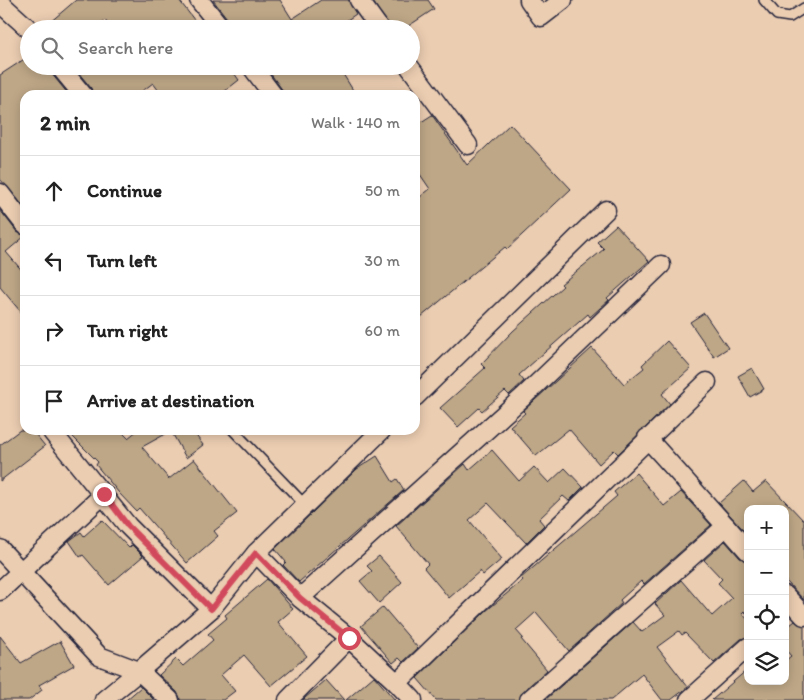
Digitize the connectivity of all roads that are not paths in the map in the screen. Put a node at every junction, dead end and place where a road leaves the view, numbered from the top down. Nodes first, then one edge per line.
1 (199, 0) edge
2 (358, 0) edge
3 (529, 0) edge
4 (564, 0) edge
5 (764, 0) edge
6 (0, 3) edge
7 (804, 8) edge
8 (215, 20) edge
9 (373, 20) edge
10 (20, 21) edge
11 (66, 75) edge
12 (258, 75) edge
13 (415, 75) edge
14 (79, 90) edge
15 (270, 90) edge
16 (468, 145) dead end
17 (0, 193) edge
18 (606, 210) dead end
19 (20, 219) edge
20 (661, 265) dead end
21 (707, 382) dead end
22 (420, 393) edge
23 (55, 435) edge
24 (238, 435) edge
25 (376, 435) edge
26 (647, 438) junction
27 (104, 494) junction
28 (305, 505) junction
29 (726, 526) junction
30 (0, 549) edge
31 (747, 550) edge
32 (256, 553) junction
33 (21, 573) junction
34 (0, 591) edge
35 (300, 598) junction
36 (211, 609) junction
37 (349, 638) junction
38 (744, 651) edge
39 (139, 671) junction
40 (397, 683) junction
41 (104, 700) edge
42 (170, 700) edge
43 (288, 700) edge
44 (414, 700) edge
45 (529, 700) edge
46 (689, 700) edge

1 - 8 street
2 - 9 street
3 - 4 street
5 - 7 lane
6 - 10 street
11 - 14 street
12 - 15 street
13 - 16 street
17 - 19 street
18 - 22 street
20 - 35 street
21 - 26 street
23 - 27 street
24 - 28 lane
25 - 28 street
26 - 29 street
26 - 40 street
27 - 33 street
27 - 36 street
28 - 32 street
29 - 31 street
29 - 45 street
30 - 33 street
32 - 35 street
32 - 36 street
33 - 34 street
33 - 39 street
35 - 37 street
36 - 39 street
37 - 40 street
37 - 43 street
38 - 46 street
39 - 41 street
39 - 42 street
40 - 44 street

